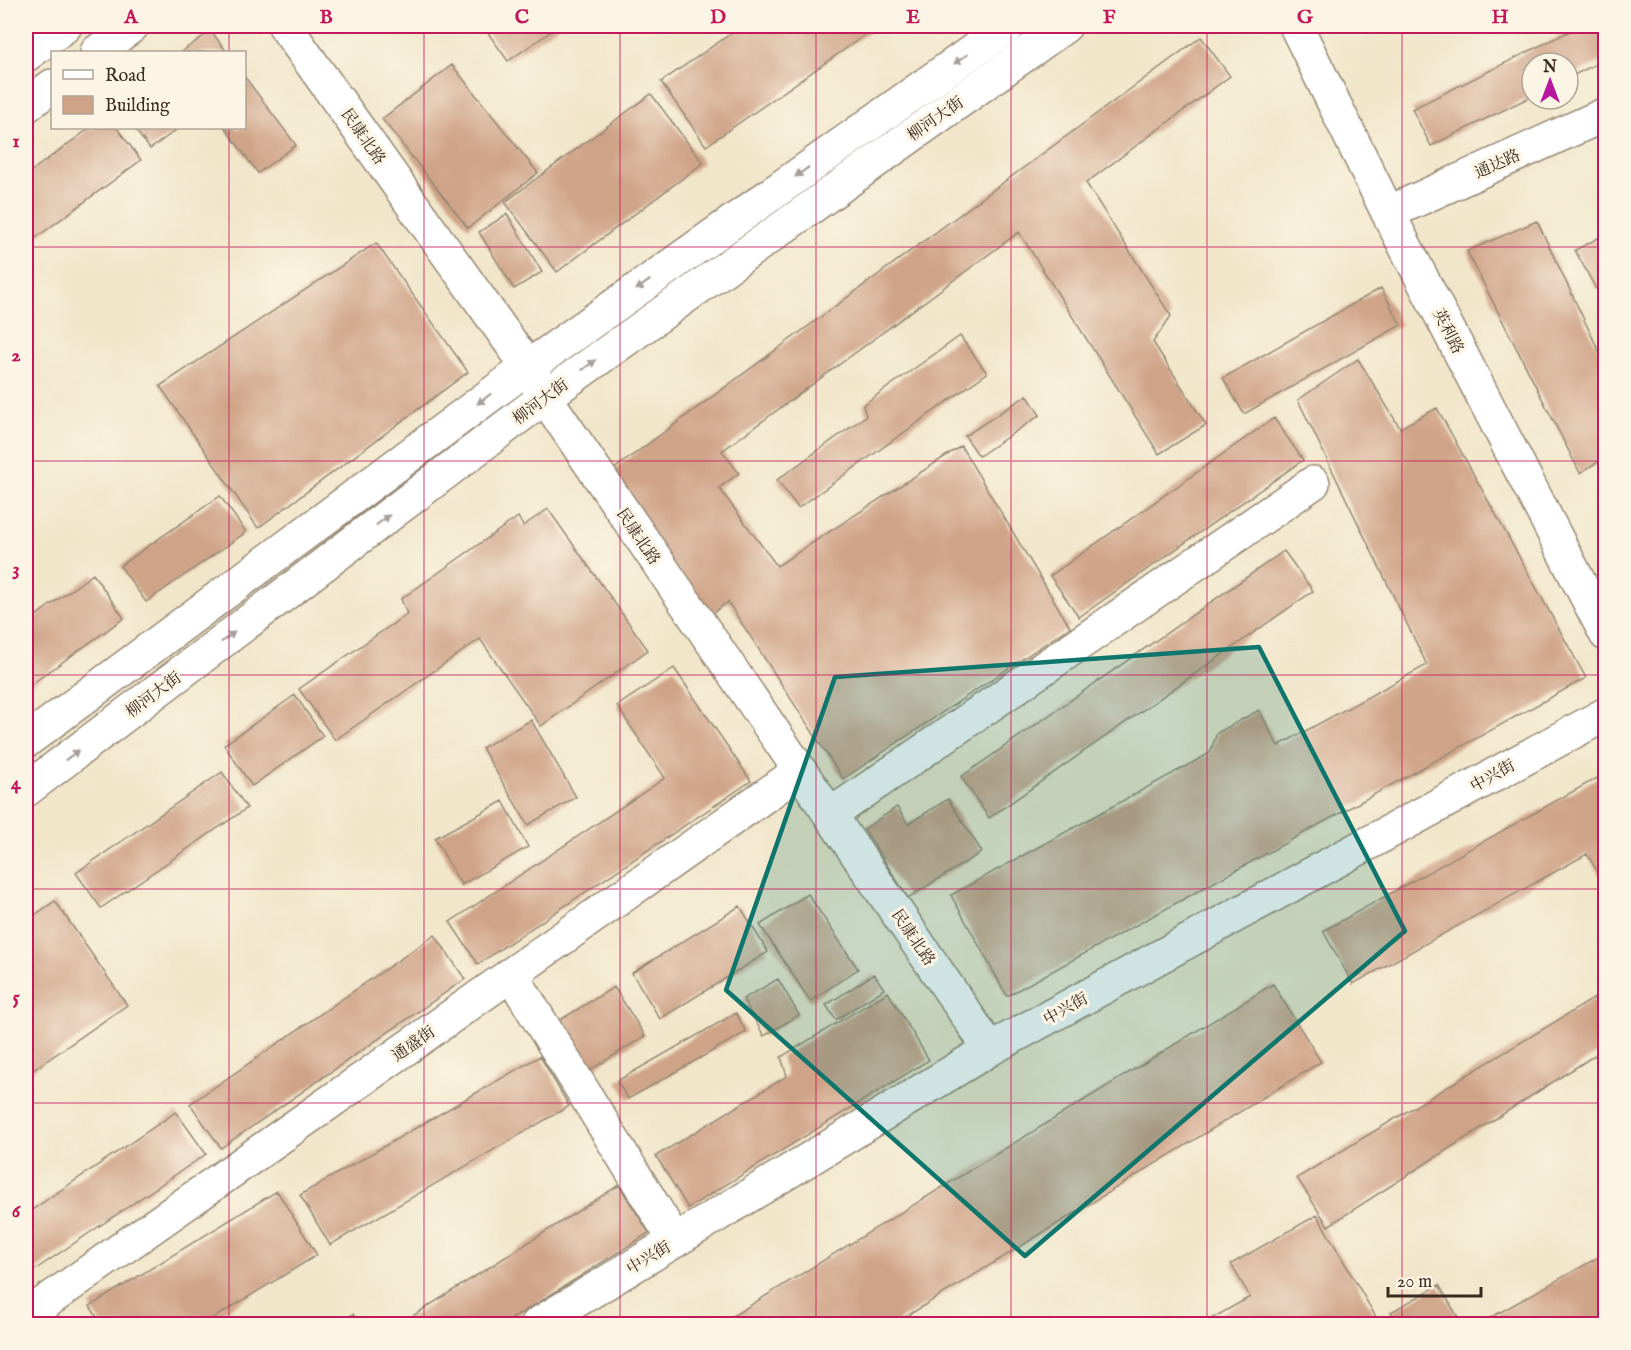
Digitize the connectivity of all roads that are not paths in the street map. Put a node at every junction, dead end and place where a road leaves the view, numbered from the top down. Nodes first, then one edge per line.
1 (132, 26) edge
2 (285, 26) edge
3 (1008, 26) edge
4 (1065, 26) edge
5 (1296, 26) edge
6 (98, 51) edge
7 (51, 87) edge
8 (26, 106) edge
9 (1605, 114) edge
10 (1388, 213) junction
11 (528, 367) junction
12 (544, 397) junction
13 (1312, 483) dead end
14 (1605, 634) edge
15 (1605, 714) edge
16 (26, 741) edge
17 (800, 771) junction
18 (26, 790) edge
19 (830, 815) junction
20 (512, 974) junction
21 (990, 1049) junction
22 (675, 1241) junction
23 (26, 1316) edge
24 (538, 1324) edge

1 - 6 street
2 - 11 street, 民康北路
3 -> 11 street, 柳河大街
12 -> 4 street, 柳河大街
5 - 10 street, 英利路
7 - 8 street
9 - 10 street, 通达路
10 - 14 street, 英利路
11 - 12 street, 民康北路
11 -> 16 street, 柳河大街
12 - 17 street, 民康北路
18 -> 12 street, 柳河大街
13 - 19 street
15 - 21 street, 中兴街
17 - 19 street, 民康北路
17 - 20 street, 通盛街
19 - 21 street, 民康北路
20 - 22 street
20 - 23 street, 通盛街
21 - 22 street, 中兴街
22 - 24 street, 中兴街

